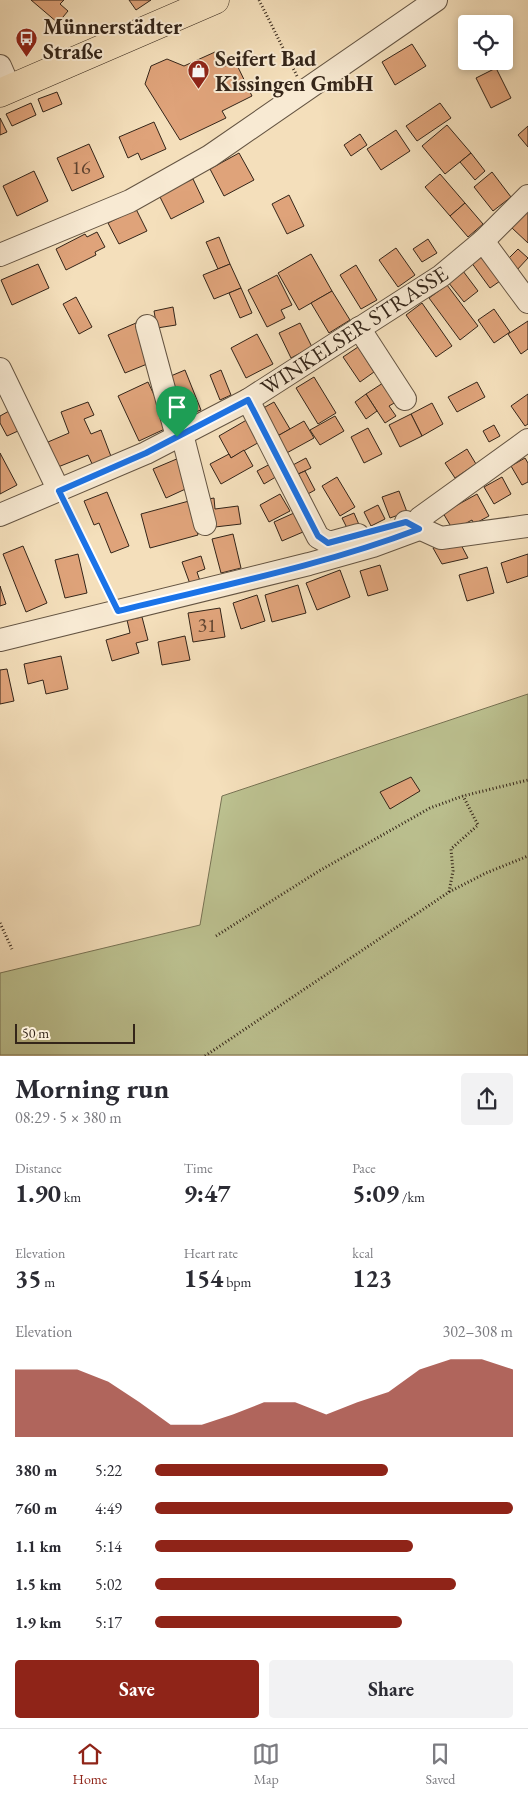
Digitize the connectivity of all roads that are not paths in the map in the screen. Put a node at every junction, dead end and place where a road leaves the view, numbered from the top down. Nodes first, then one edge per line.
1 (215, 0) edge
2 (436, 0) edge
3 (4, 82) edge
4 (528, 196) edge
5 (484, 241) junction
6 (0, 255) edge
7 (528, 302) edge
8 (147, 326) dead end
9 (359, 328) junction
10 (0, 369) edge
11 (405, 399) dead end
12 (248, 400) junction
13 (180, 436) junction
14 (528, 440) edge
15 (59, 491) junction
16 (0, 516) edge
17 (205, 524) dead end
18 (528, 526) edge
19 (419, 529) junction
20 (0, 640) edge

1 - 3 main road
2 - 6 street
4 - 5 street, WINKELSER STRASSE
5 - 7 street
5 - 9 street, WINKELSER STRASSE
8 - 13 street
9 - 11 street
9 - 12 street, WINKELSER STRASSE
10 - 15 street
12 - 13 street, WINKELSER STRASSE
12 - 19 street
13 - 15 street, WINKELSER STRASSE
13 - 17 street
14 - 19 street
15 - 16 street, WINKELSER STRASSE
18 - 19 street
19 - 20 street

